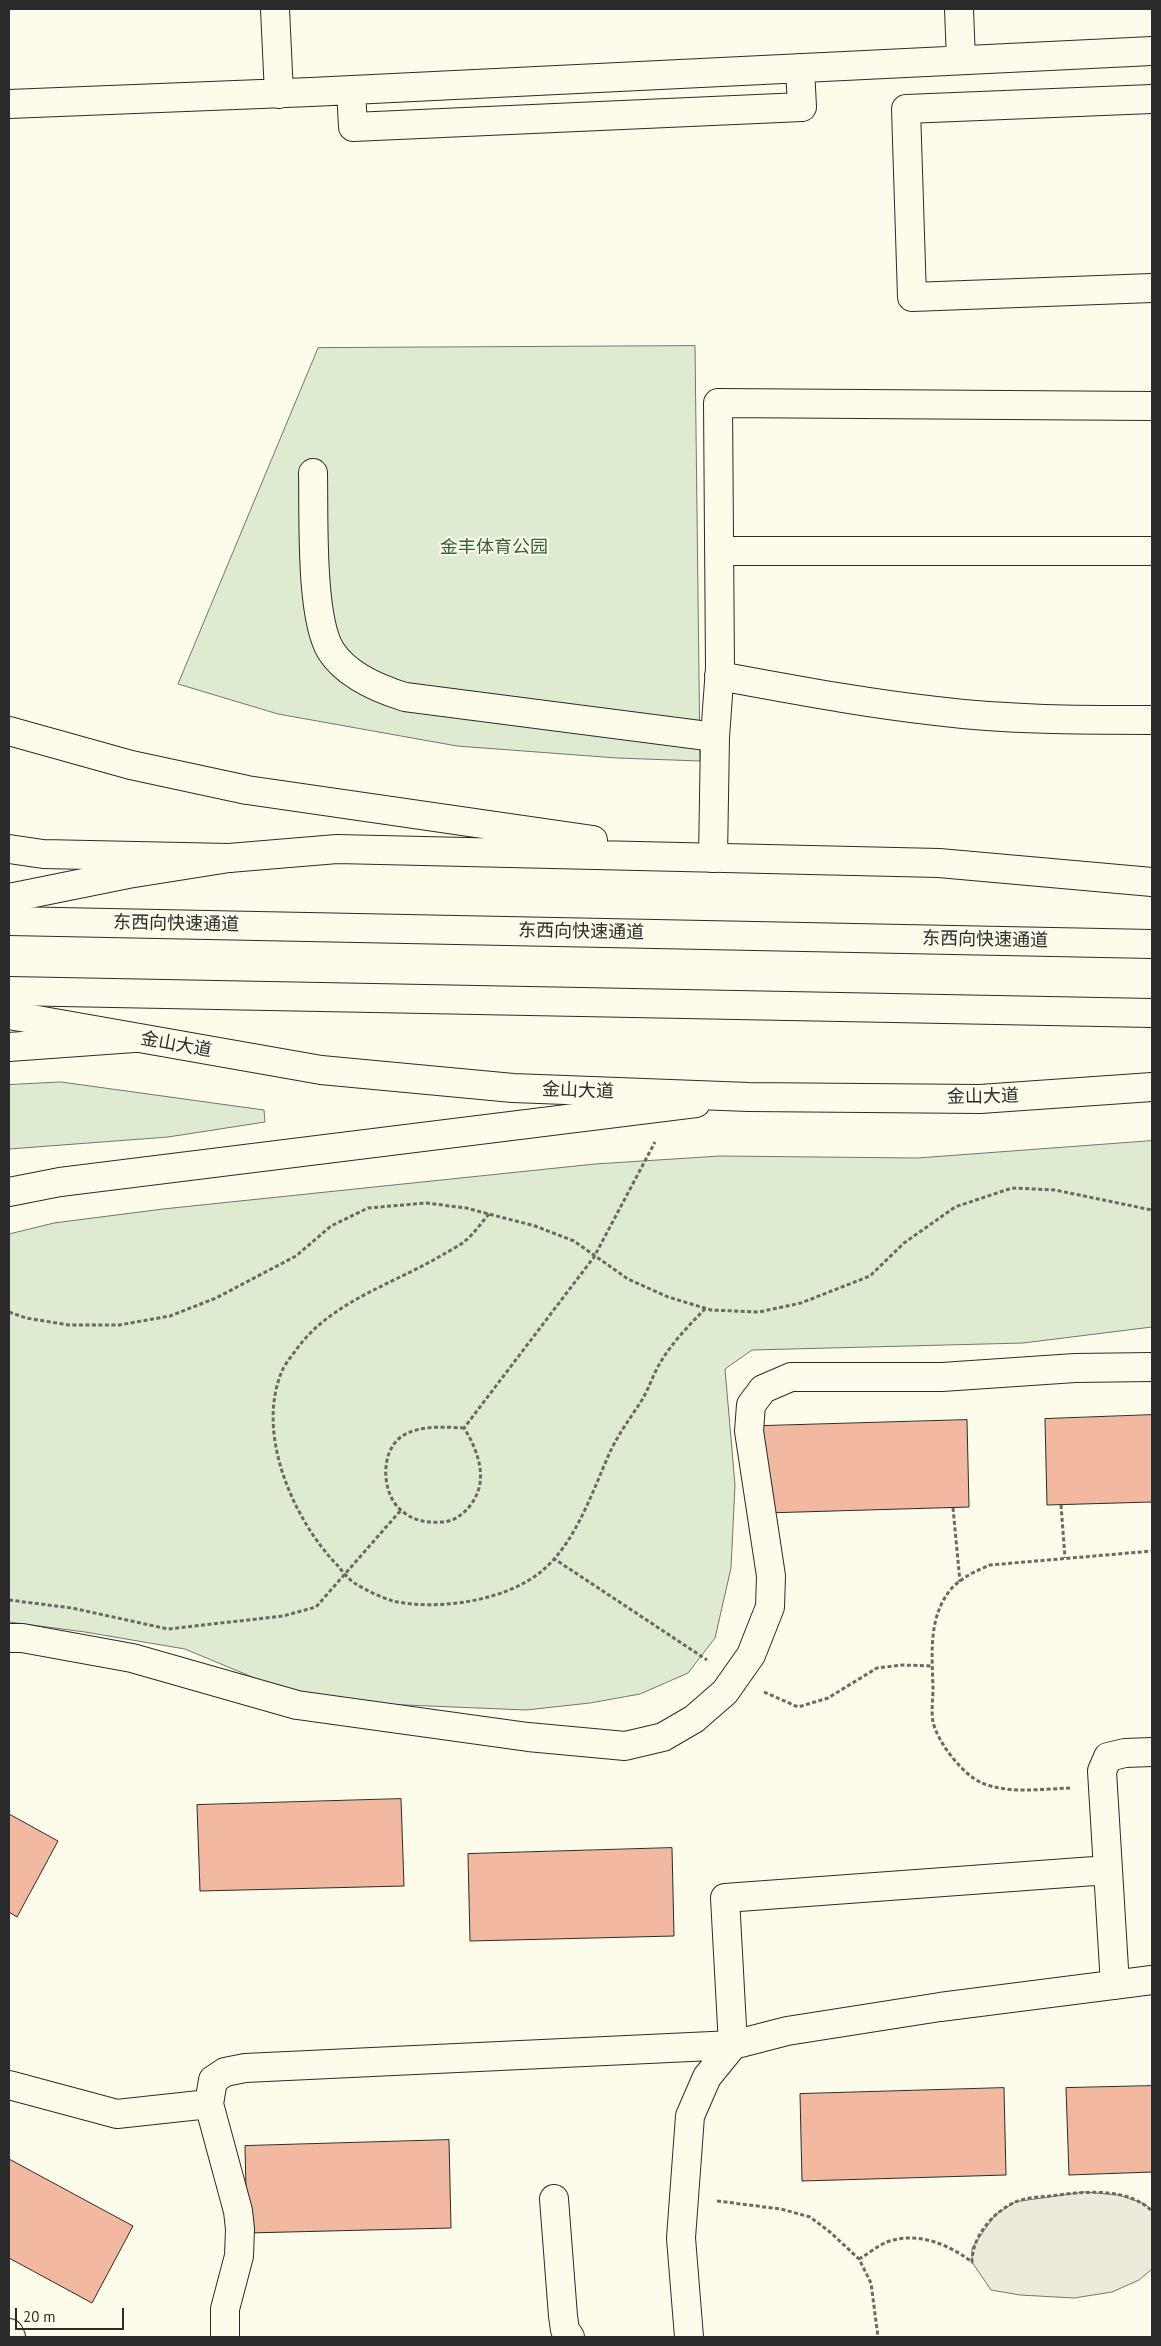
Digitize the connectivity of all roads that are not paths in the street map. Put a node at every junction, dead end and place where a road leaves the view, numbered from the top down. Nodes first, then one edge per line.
1 (275, 9) edge
2 (959, 9) edge
3 (1152, 51) edge
4 (961, 60) junction
5 (800, 68) junction
6 (351, 90) junction
7 (279, 94) junction
8 (1152, 99) edge
9 (9, 104) edge
10 (1152, 288) edge
11 (1152, 406) edge
12 (313, 473) dead end
13 (719, 551) junction
14 (1152, 551) edge
15 (719, 676) junction
16 (1152, 720) edge
17 (9, 731) edge
18 (716, 737) junction
19 (9, 849) edge
20 (229, 858) junction
21 (713, 858) junction
22 (1152, 882) edge
23 (9, 898) edge
24 (9, 921) edge
25 (1152, 944) edge
26 (9, 992) edge
27 (1152, 1013) edge
28 (9, 1014) edge
29 (134, 1038) junction
30 (9, 1047) edge
31 (1152, 1087) edge
32 (749, 1097) junction
33 (9, 1192) edge
34 (1152, 1367) edge
35 (9, 1638) edge
36 (1152, 1752) edge
37 (1108, 1870) junction
38 (1152, 1980) edge
39 (1115, 1985) junction
40 (733, 2045) junction
41 (9, 2085) edge
42 (209, 2104) junction
43 (554, 2199) dead end
44 (9, 2333) edge
45 (11, 2337) edge
46 (225, 2337) edge
47 (570, 2337) edge
48 (689, 2337) edge

1 - 7 main road
2 - 4 main road
3 - 4 main road
4 - 5 main road
5 - 6 main road
5 - 6 main road
6 - 7 main road
7 - 9 main road
8 - 10 main road
11 - 13 main road
12 - 18 main road
13 - 14 main road
13 - 15 main road
15 - 16 main road
15 - 18 main road
17 - 21 main road
18 - 21 main road
19 - 20 main road
20 - 21 main road
20 - 23 main road
21 - 22 main road
24 - 25 main road, 东西向快速通道
26 - 27 main road
28 - 29 main road, 金山大道
29 - 30 main road
29 - 32 main road, 金山大道
31 - 32 main road, 金山大道
32 - 33 main road
34 - 35 main road
36 - 37 main road
37 - 39 main road
37 - 40 main road
38 - 39 main road
39 - 40 main road
40 - 42 main road
40 - 48 main road
41 - 42 main road
42 - 46 main road
43 - 47 main road
44 - 45 main road

